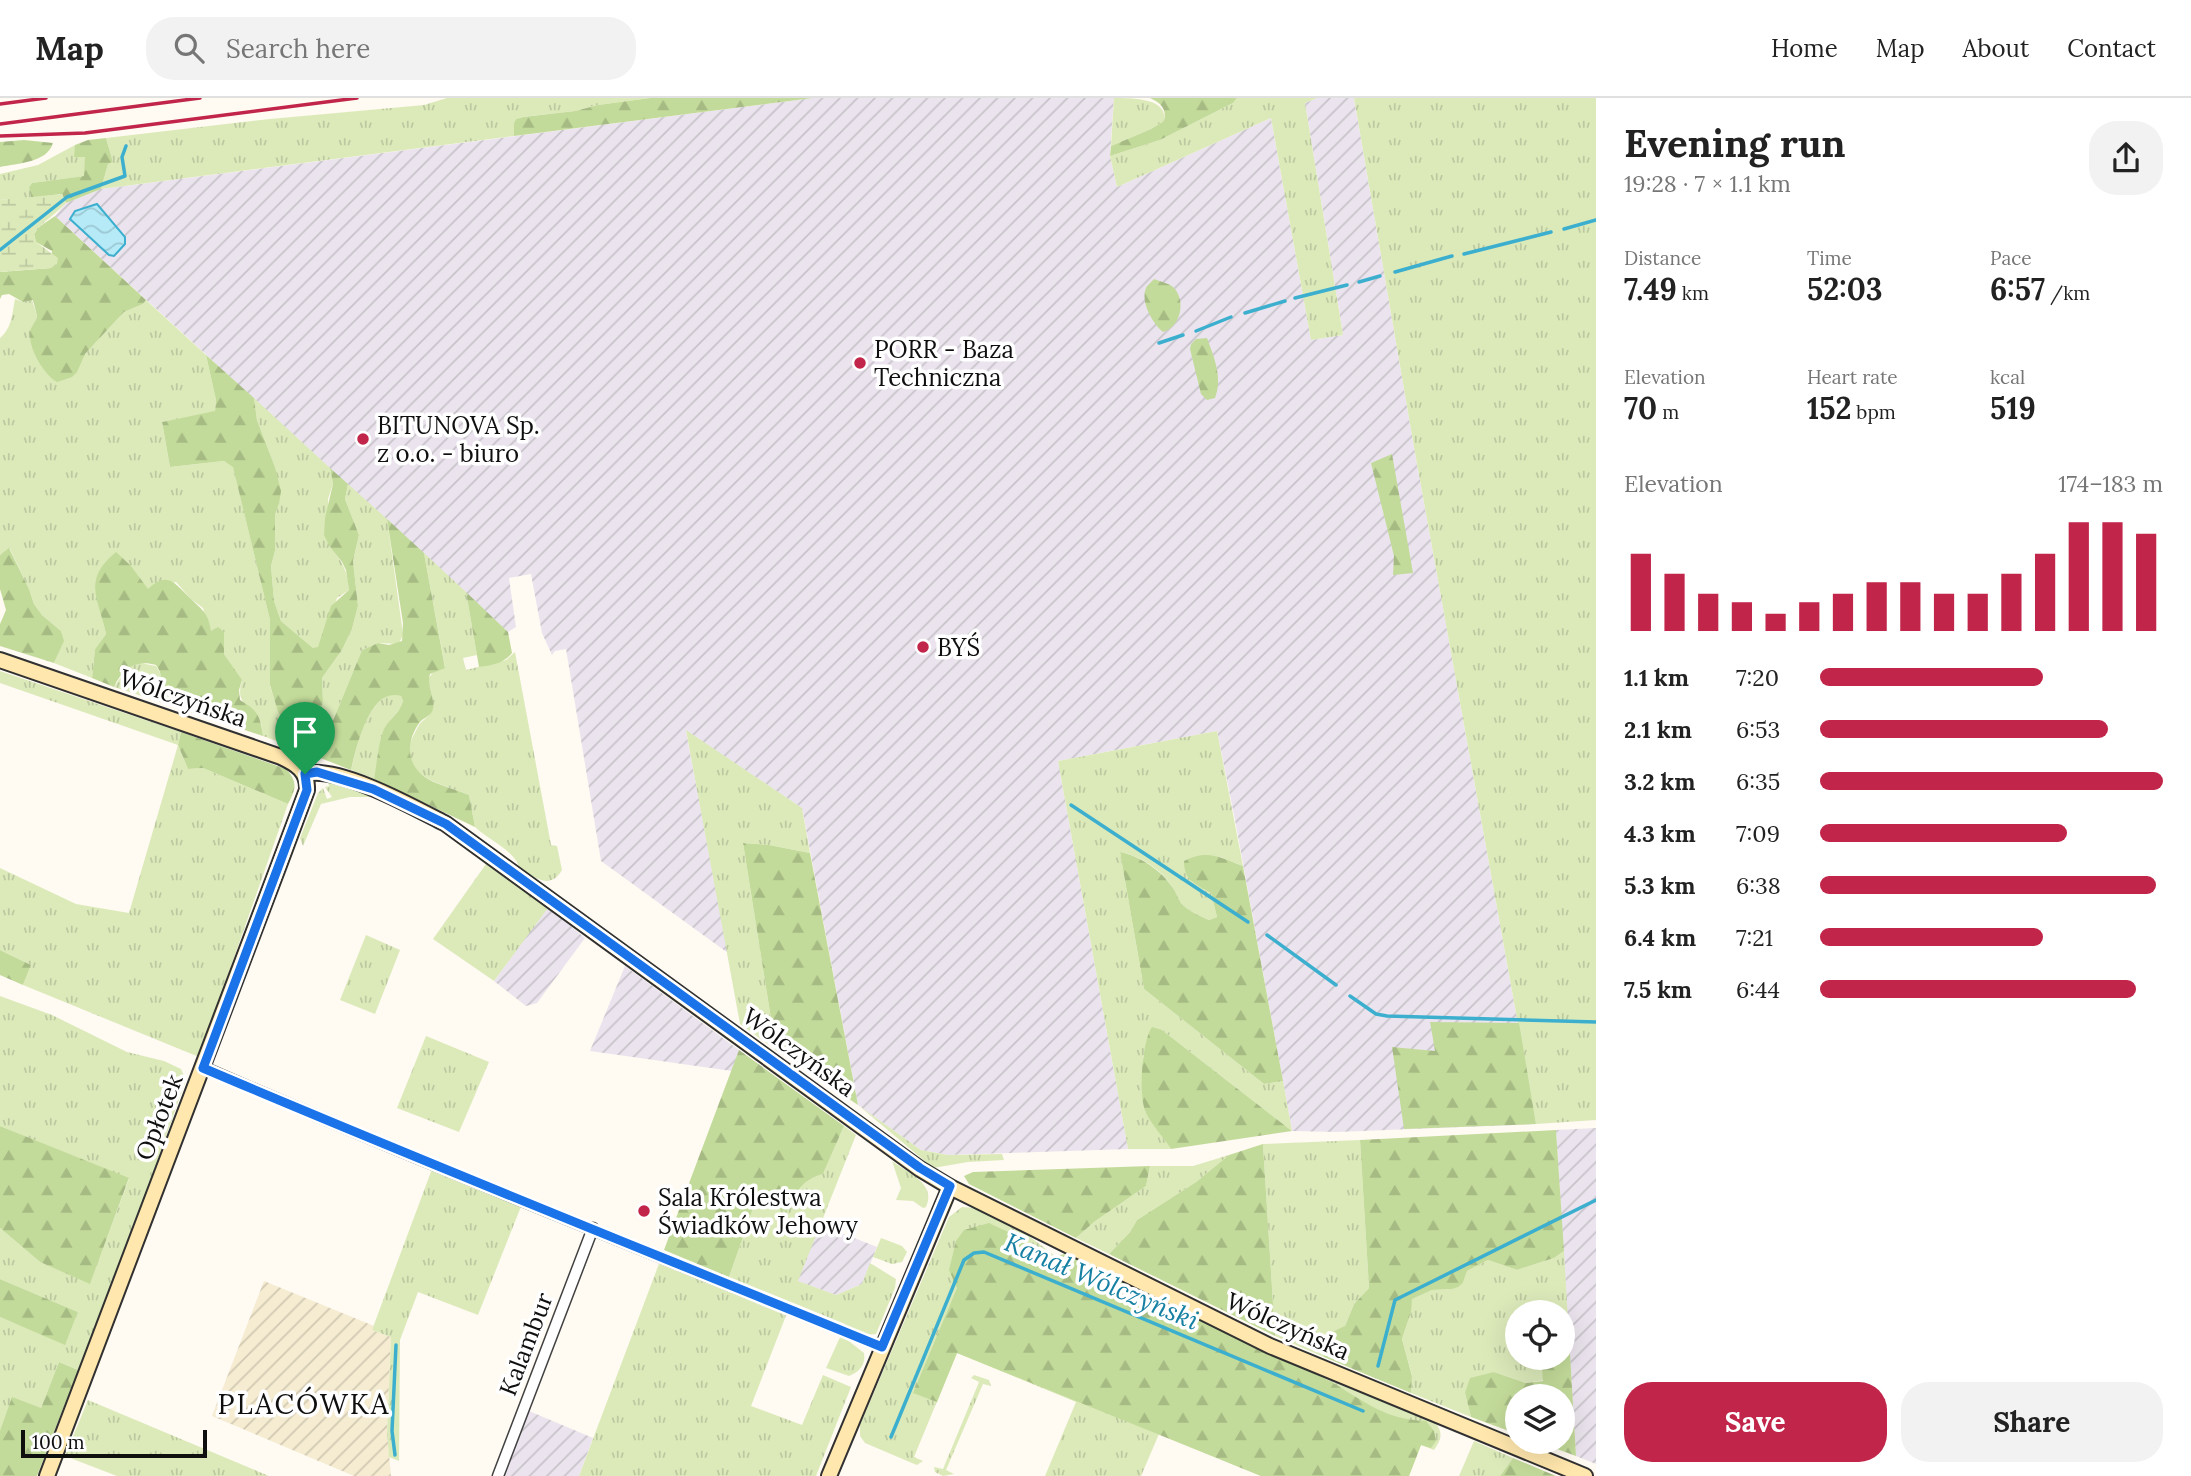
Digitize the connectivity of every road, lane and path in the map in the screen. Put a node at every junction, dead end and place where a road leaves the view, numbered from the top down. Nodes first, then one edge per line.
1 (0, 660) edge
2 (305, 774) junction
3 (203, 1068) junction
4 (950, 1186) junction
5 (593, 1228) junction
6 (882, 1347) junction
7 (47, 1476) edge
8 (498, 1476) edge
9 (829, 1476) edge
10 (1585, 1476) edge

1 - 2 street, Wólczyńska
2 - 3 street, Opłotek
2 - 4 street, Wólczyńska
3 - 5 street
3 - 7 street, Opłotek
4 - 6 street
4 - 10 street, Wólczyńska
5 - 6 street
5 - 8 street, Kalambur
6 - 9 street

